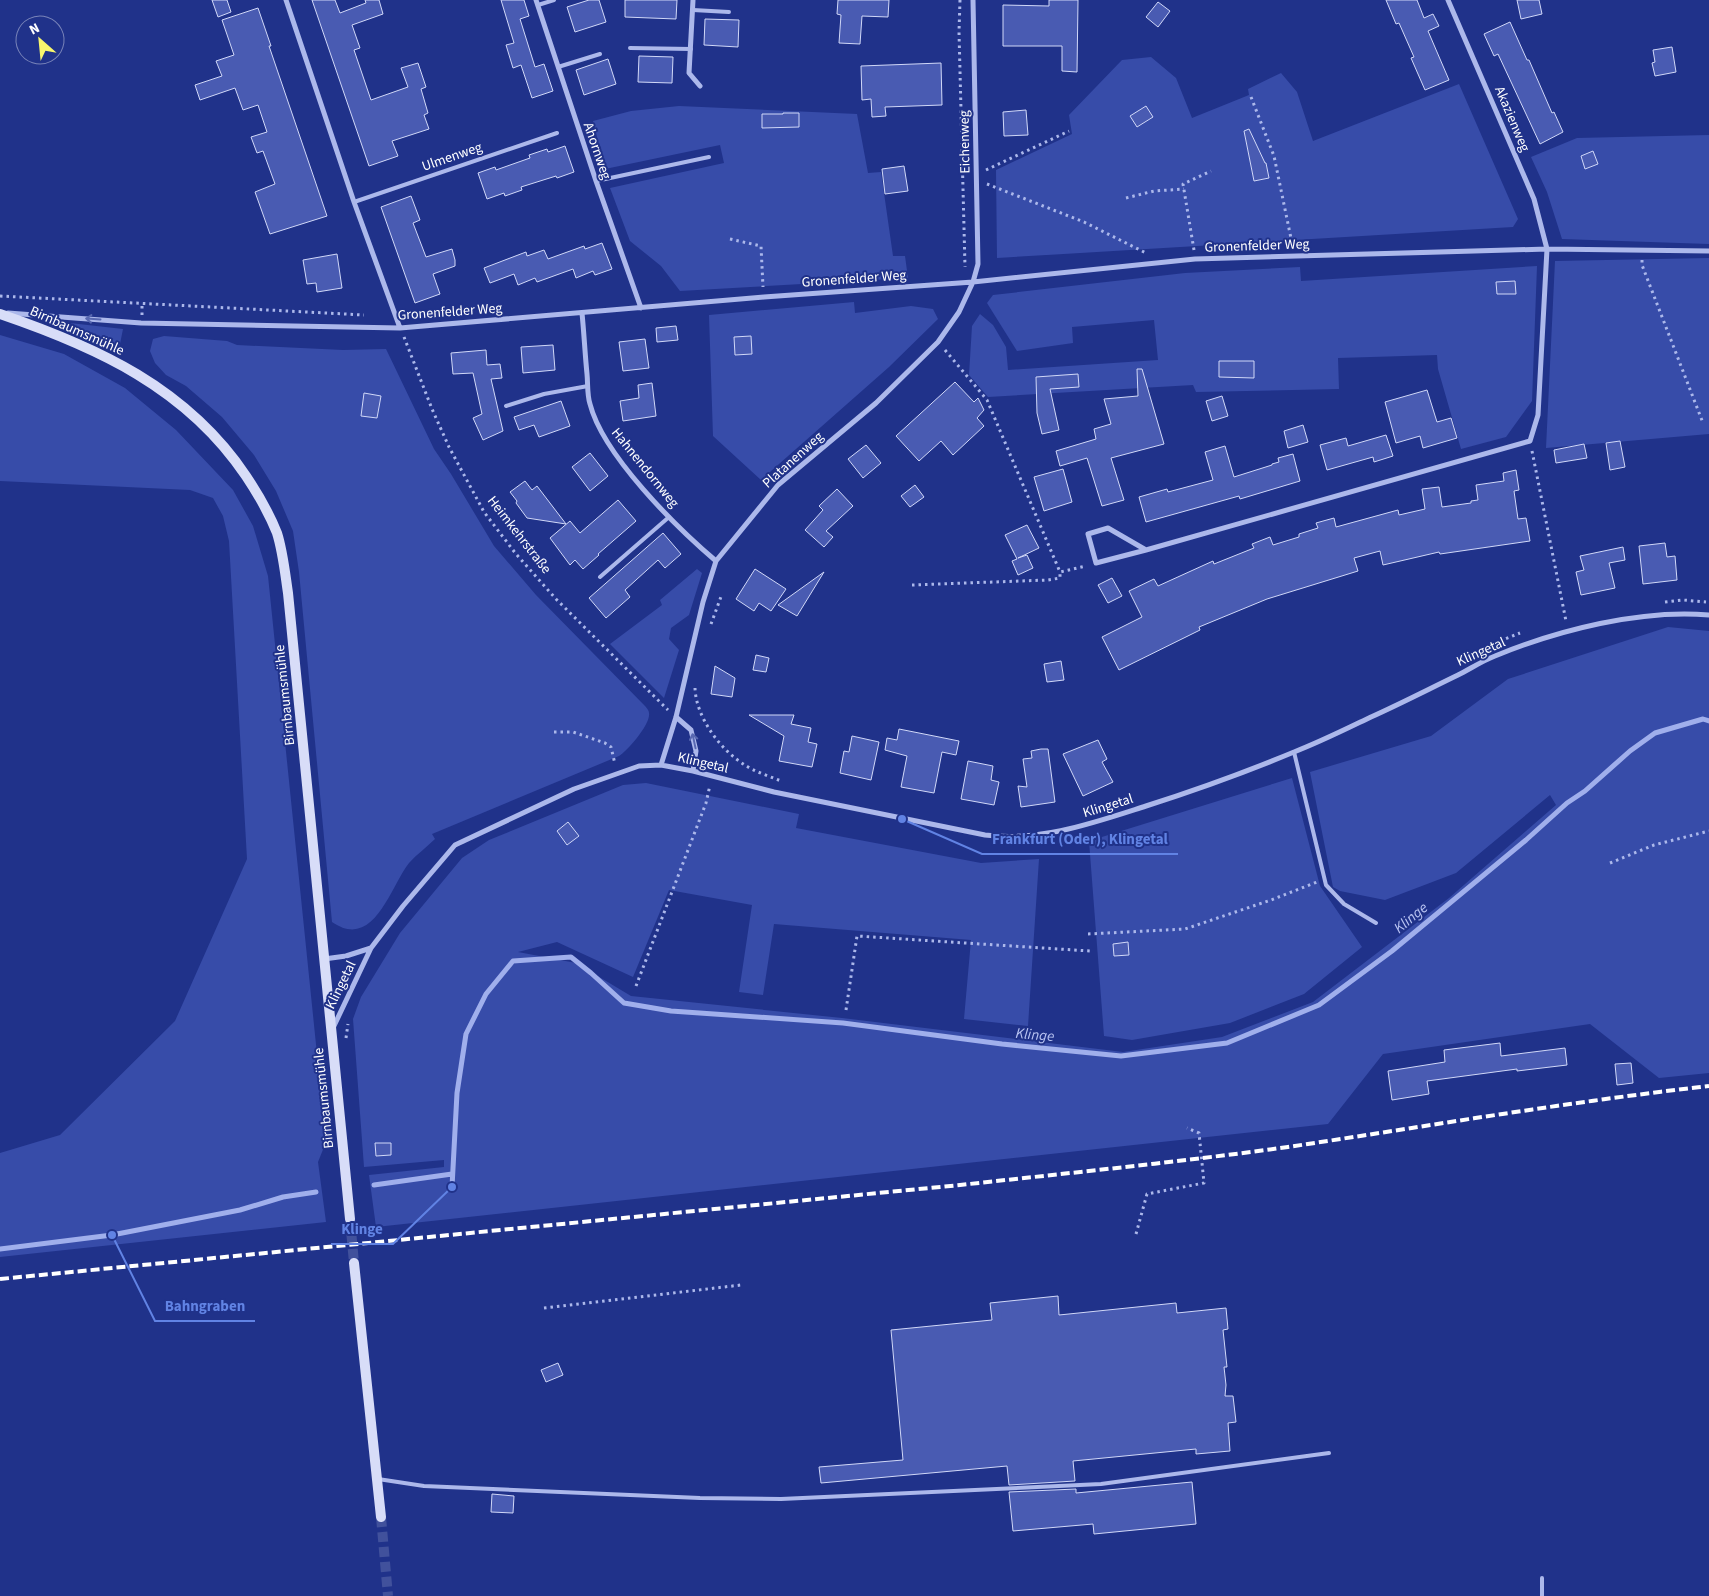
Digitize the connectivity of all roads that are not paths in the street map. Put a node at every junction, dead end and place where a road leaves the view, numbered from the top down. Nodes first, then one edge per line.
1 (286, 0) edge
2 (554, 0) edge
3 (693, 0) edge
4 (974, 0) edge
5 (1448, 0) edge
6 (537, 3) edge
7 (693, 10) junction
8 (729, 12) dead end
9 (630, 48) dead end
10 (691, 49) junction
11 (600, 54) dead end
12 (558, 67) junction
13 (700, 86) dead end
14 (557, 133) dead end
15 (709, 157) dead end
16 (596, 182) junction
17 (354, 202) junction
18 (1547, 249) junction
19 (1709, 251) edge
20 (973, 282) junction
21 (640, 308) junction
22 (0, 313) edge
23 (582, 313) junction
24 (400, 328) junction
25 (588, 386) junction
26 (506, 406) dead end
27 (669, 517) junction
28 (1146, 550) junction
29 (716, 561) junction
30 (600, 577) dead end
31 (1709, 616) edge
32 (676, 717) junction
33 (1294, 752) junction
34 (661, 765) junction
35 (693, 771) junction
36 (1376, 923) dead end
37 (371, 948) junction
38 (324, 959) junction
39 (332, 1031) junction
40 (350, 1220) tunnel mouth
41 (354, 1263) tunnel mouth
42 (1329, 1453) dead end
43 (376, 1478) junction
44 (380, 1517) tunnel mouth
45 (1542, 1578) dead end
46 (1542, 1596) edge

1 - 17 street
2 - 6 lane
3 - 7 street
4 - 20 street, Eichenweg
5 - 18 street, Akazienweg
6 - 12 street, Ahornweg
7 - 8 lane
7 - 10 street
9 - 10 lane
10 - 13 street
11 - 12 lane
12 - 16 street, Ahornweg
14 - 17 lane, Ulmenweg
15 - 16 lane
16 - 21 street, Ahornweg
17 - 24 street
18 - 19 street, Gronenfelder Weg
18 - 20 street, Gronenfelder Weg
18 - 28 street
20 - 21 street, Gronenfelder Weg
20 - 29 street, Platanenweg
21 - 23 street, Gronenfelder Weg
24 -> 22 street, Gronenfelder Weg
22 - 38 main road, Birnbaumsmühle
23 - 24 street, Gronenfelder Weg
23 - 25 street, Hahnendornweg
25 - 26 lane
25 - 27 street, Hahnendornweg
27 - 29 street, Hahnendornweg
27 - 30 lane
28 - 28 street
29 - 32 street, Platanenweg
31 - 33 street, Klingetal
32 - 34 street, Platanenweg
35 -> 32 street
33 - 35 street, Klingetal
33 - 36 lane
34 - 35 street, Klingetal
34 - 37 street, Klingetal
37 - 38 street, Klingetal
37 - 39 street, Klingetal
38 - 39 main road, Birnbaumsmühle
39 - 40 main road, Birnbaumsmühle
41 - 43 main road
42 - 43 lane
43 - 44 main road
45 - 46 lane

